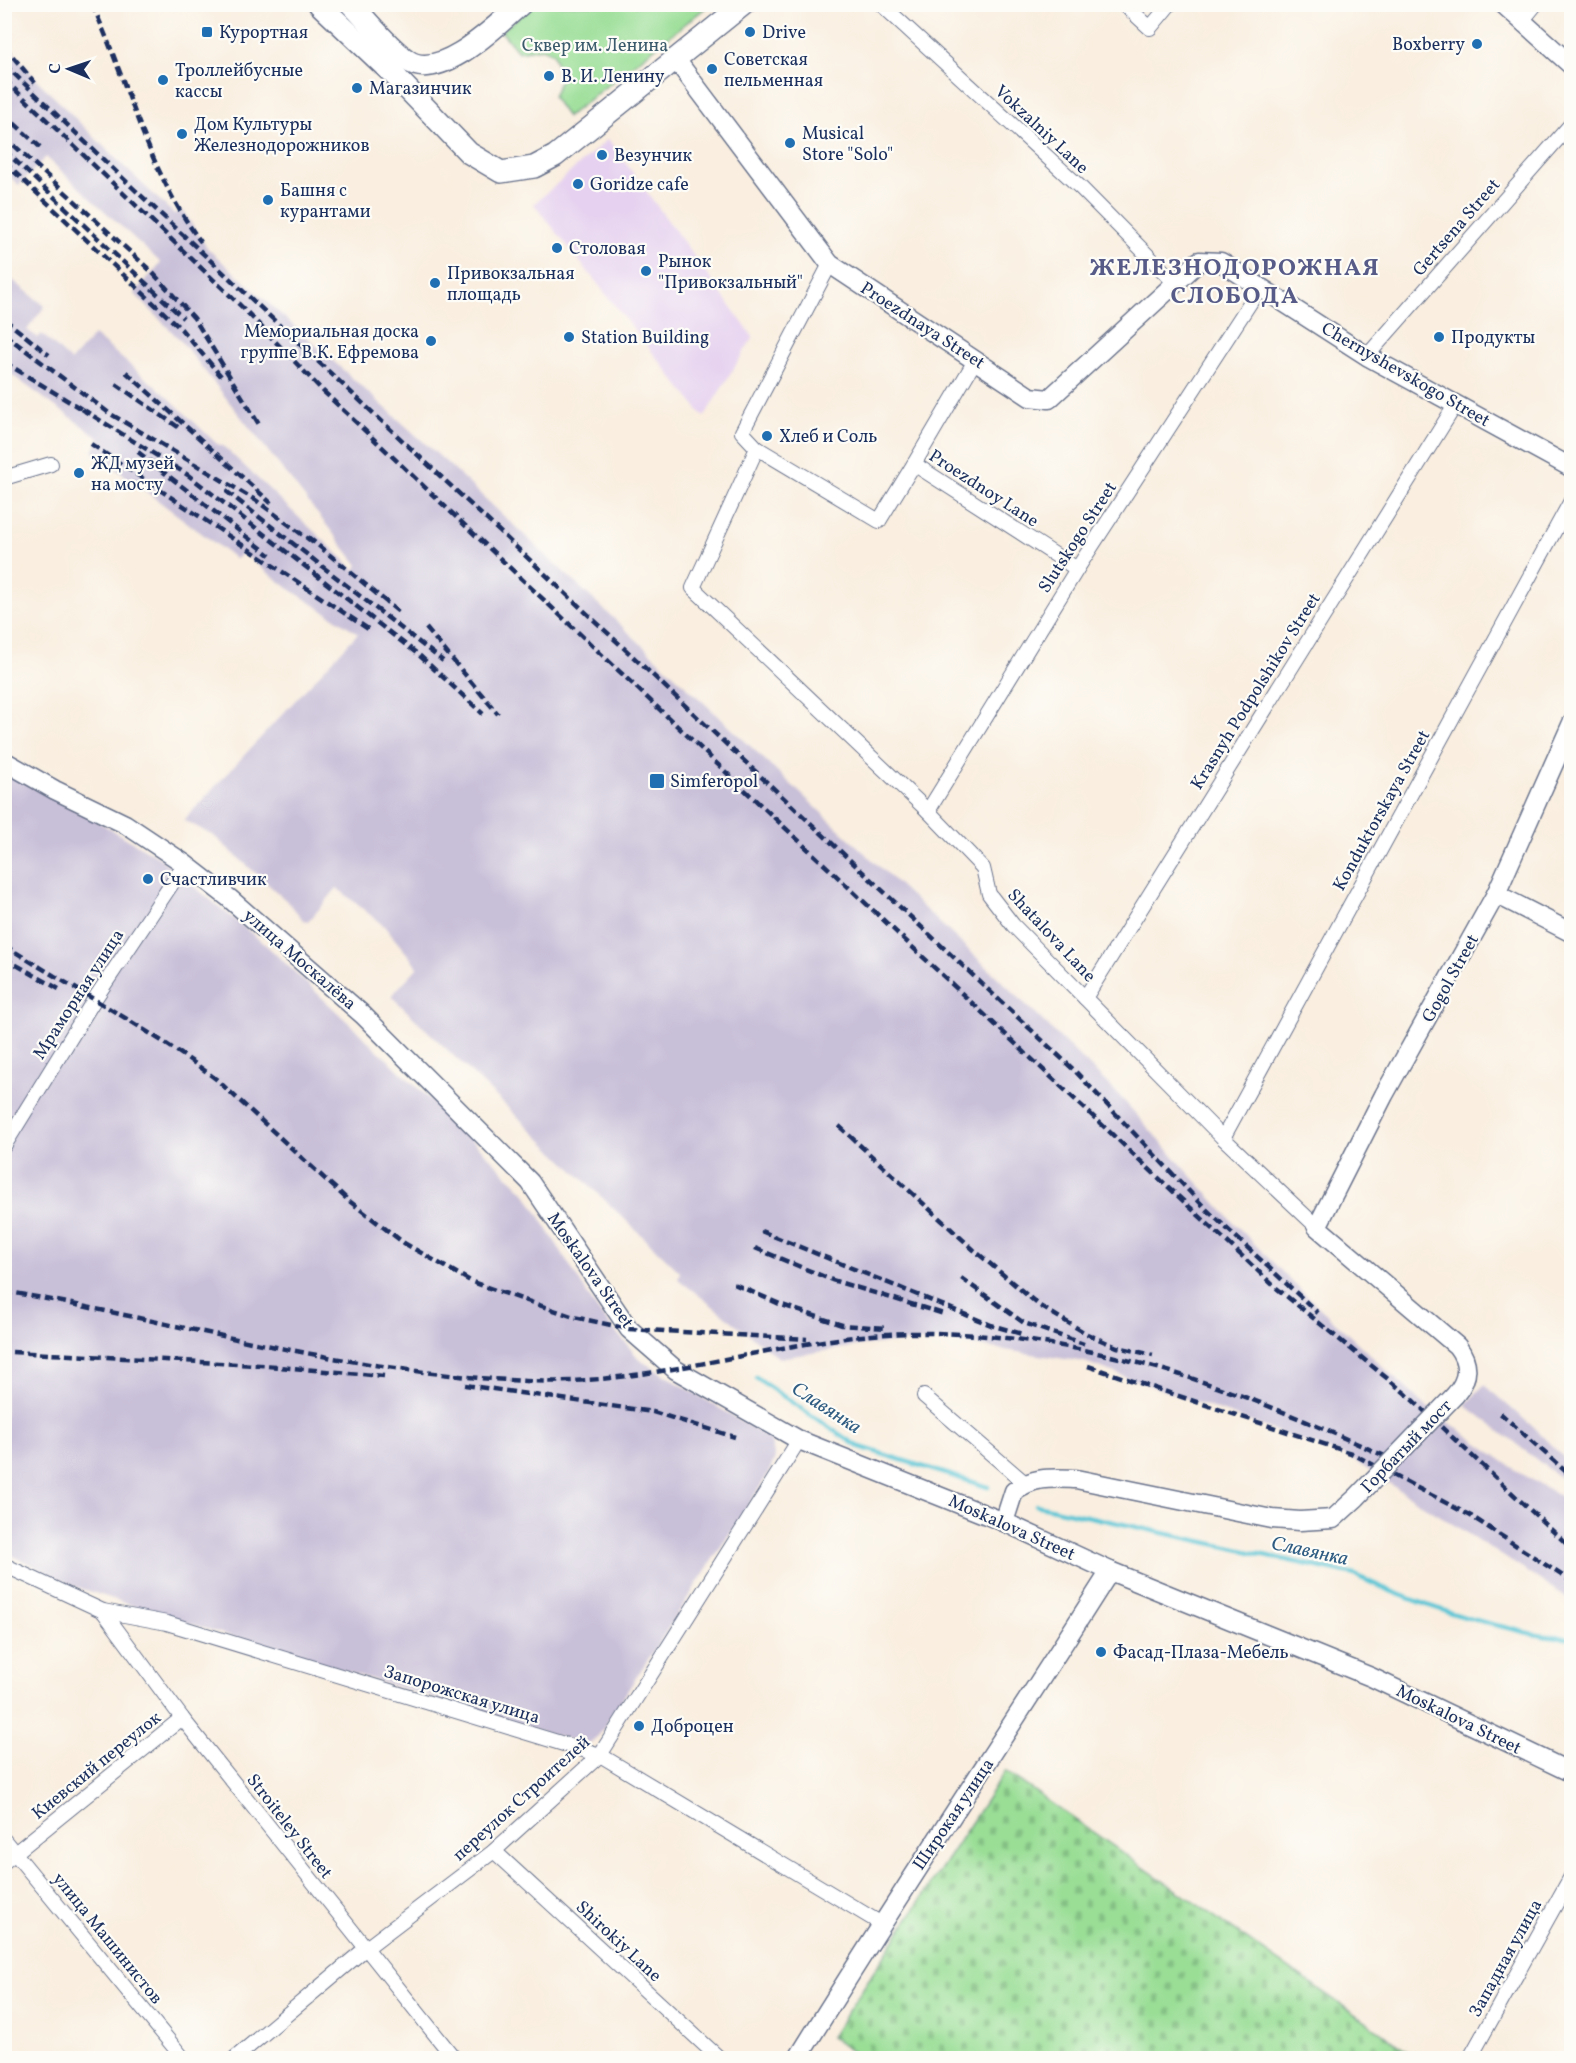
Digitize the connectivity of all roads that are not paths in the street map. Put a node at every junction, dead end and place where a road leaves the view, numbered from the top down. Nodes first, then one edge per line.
1 (319, 4) edge
2 (351, 4) edge
3 (520, 4) edge
4 (744, 4) edge
5 (881, 4) edge
6 (1124, 4) edge
7 (1170, 4) edge
8 (1503, 4) edge
9 (1536, 4) edge
10 (1522, 21) junction
11 (677, 61) junction
12 (1572, 66) edge
13 (1572, 123) edge
14 (1212, 260) joint
15 (830, 264) junction
16 (1176, 284) junction
17 (1261, 286) junction
18 (1367, 356) junction
19 (976, 360) junction
20 (1456, 404) junction
21 (758, 448) junction
22 (51, 464) dead end
23 (914, 464) junction
24 (1572, 468) edge
25 (4, 478) edge
26 (1572, 499) edge
27 (1077, 569) junction
28 (1571, 723) edge
29 (4, 761) edge
30 (928, 811) junction
31 (184, 864) junction
32 (1496, 894) junction
33 (1572, 933) edge
34 (1085, 998) junction
35 (1223, 1138) junction
36 (4, 1146) edge
37 (1317, 1227) junction
38 (924, 1396) dead end
39 (799, 1440) junction
40 (1025, 1483) junction
41 (1004, 1522) junction
42 (4, 1565) edge
43 (1110, 1570) junction
44 (103, 1611) junction
45 (182, 1718) junction
46 (600, 1755) junction
47 (1572, 1773) edge
48 (4, 1840) edge
49 (494, 1851) junction
50 (10, 1857) edge
51 (1572, 1875) edge
52 (880, 1923) junction
53 (365, 1949) junction
54 (183, 2058) edge
55 (235, 2058) edge
56 (454, 2058) edge
57 (719, 2058) edge
58 (798, 2058) edge
59 (1470, 2058) edge

1 - 11 main road
2 - 3 main road
4 - 11 main road
5 - 16 street, Vokzalniy Lane
6 - 7 street
8 - 10 main road
9 - 10 street
10 - 12 main road
11 - 15 main road, Proezdnaya Street
13 - 18 street, Gertsena Street
14 - 16 main road, Proezdnaya Street
14 - 17 main road, Chernyshevskogo Street
15 - 19 main road, Proezdnaya Street
15 - 21 street
16 - 19 main road, Proezdnaya Street
17 - 18 main road, Chernyshevskogo Street
17 - 27 street, Slutskogo Street
18 - 20 main road, Chernyshevskogo Street
19 - 23 street, Proezdnoy Lane
20 - 24 main road, Chernyshevskogo Street
20 - 34 street, Krasnyh Podpolshikov Street
21 - 23 street
21 - 30 street, Shatalova Lane
22 - 25 street
23 - 27 street, Proezdnoy Lane
26 - 35 street, Konduktorskaya Street
27 - 30 street, Slutskogo Street
28 - 32 main road, Gogol Street
29 - 31 main road
30 - 34 street, Shatalova Lane
31 - 36 street, Мраморная улица
31 - 39 main road, Moskalova Street
32 - 33 main road
32 - 37 main road, Gogol Street
34 - 35 street, Shatalova Lane
35 - 37 street, Shatalova Lane
37 - 40 main road, Горбатый мост, bridge
38 - 40 street
39 - 41 main road, Moskalova Street
39 - 46 street, переулок Строителей
40 - 41 main road
41 - 43 main road, Moskalova Street
42 - 44 street, Запорожская улица
43 - 47 main road, Moskalova Street
43 - 52 main road, Широкая улица
44 - 45 street, Stroiteley Street
44 - 46 street, Запорожская улица
45 - 50 street, Киевский переулок
45 - 53 street, Stroiteley Street
46 - 49 street, переулок Строителей
46 - 52 street, Запорожская улица
48 - 50 street, улица Машинистов
49 - 53 street, переулок Строителей
49 - 57 street, Shirokiy Lane
50 - 54 street, улица Машинистов
51 - 59 street, Западная улица
52 - 58 main road, Широкая улица
53 - 55 street, переулок Строителей
53 - 56 street, Stroiteley Street

